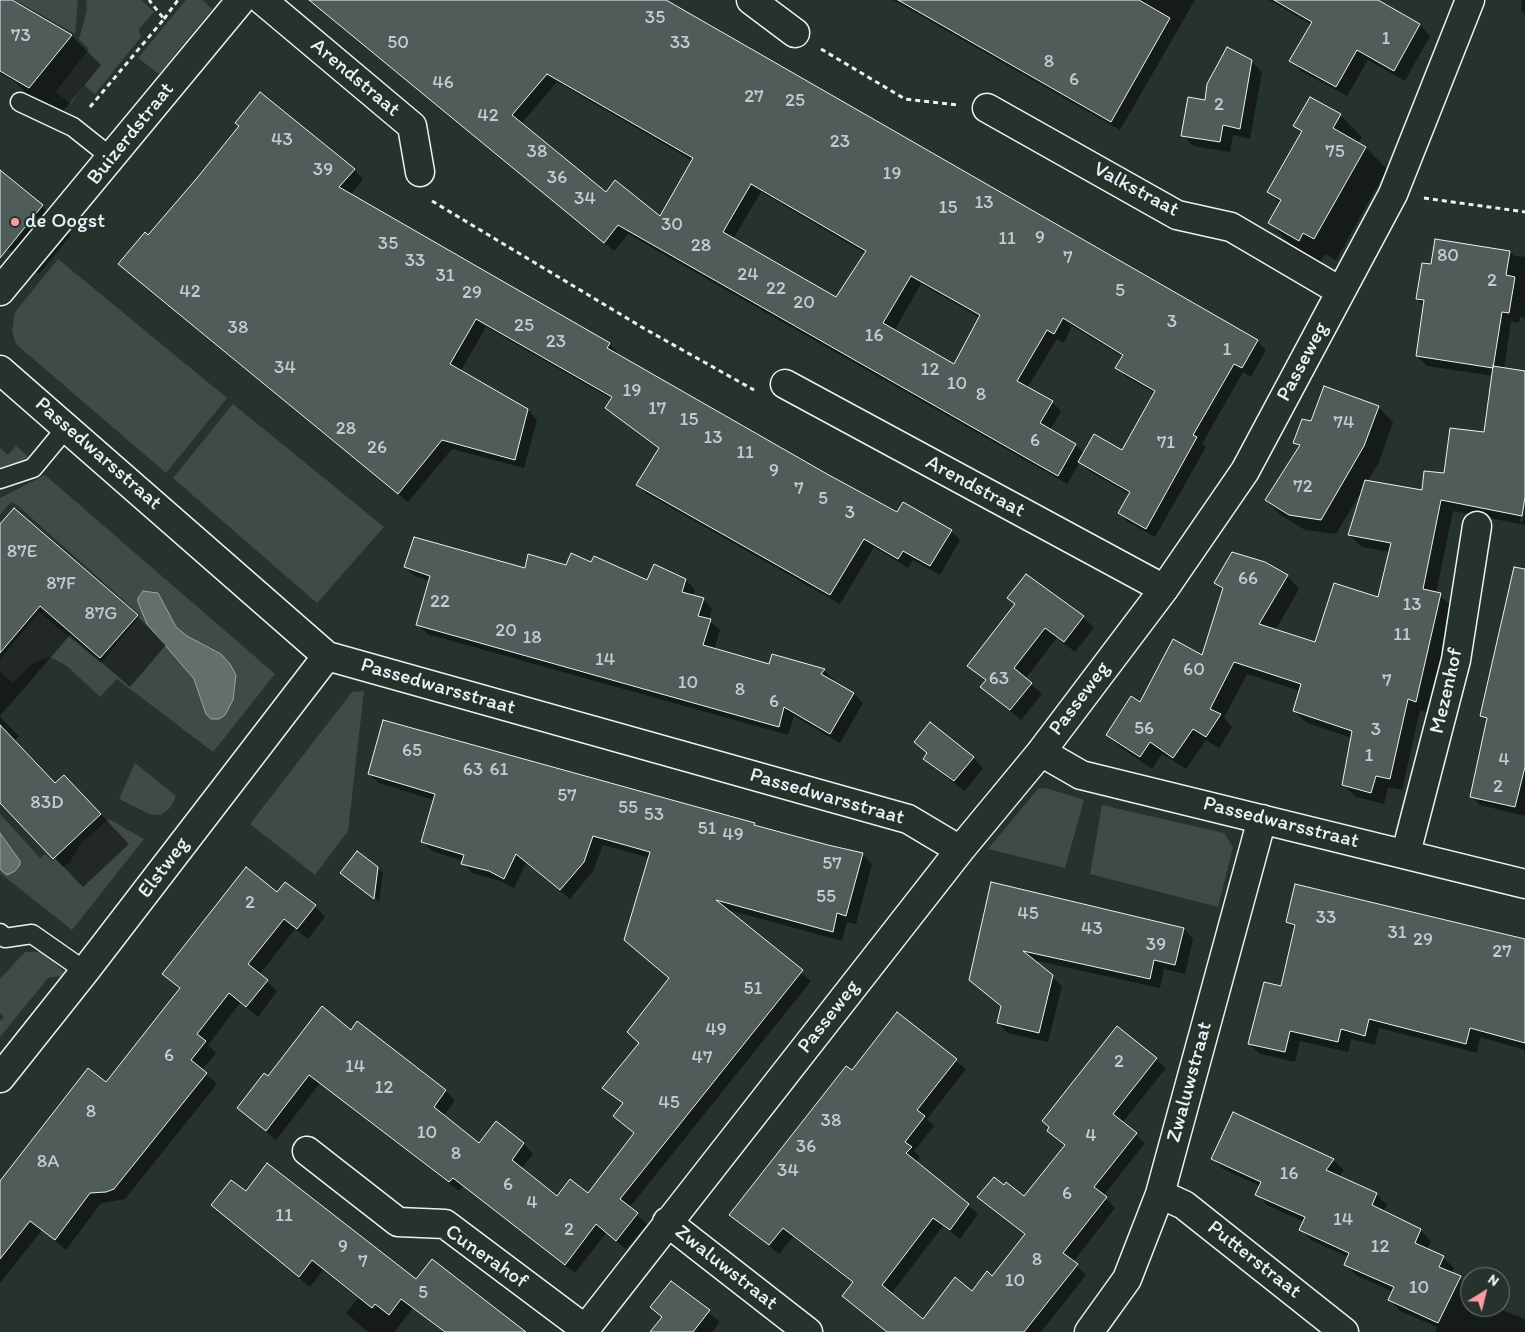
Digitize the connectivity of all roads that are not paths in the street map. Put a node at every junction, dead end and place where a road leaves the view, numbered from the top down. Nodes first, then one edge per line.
1 (241, 0) edge
2 (262, 0) edge
3 (751, 0) edge
4 (1465, 2) edge
5 (795, 33) road end
6 (20, 102) dead end
7 (987, 108) road end
8 (112, 158) junction
9 (420, 172) road end
10 (0, 291) edge
11 (1340, 292) junction
12 (0, 370) edge
13 (785, 384) road end
14 (67, 427) junction
15 (0, 478) edge
16 (1478, 526) dead end
17 (1164, 589) junction
18 (326, 656) junction
19 (1041, 752) junction
20 (1262, 819) junction
21 (960, 850) junction
22 (1406, 853) junction
23 (1525, 884) edge
24 (0, 933) edge
25 (85, 971) junction
26 (0, 1078) edge
27 (307, 1151) dead end
28 (1160, 1194) junction
29 (667, 1222) junction
30 (584, 1331) edge
31 (808, 1332) edge
32 (1089, 1332) edge
33 (1344, 1332) edge

1 - 8 street, Buizerdstraat
2 - 9 street, Arendstraat
3 - 5 street
4 - 11 street, Passeweg
6 - 8 lane
7 - 11 street, Valkstraat
8 - 10 street, Buizerdstraat
11 - 17 street, Passeweg
12 - 14 street, Passedwarsstraat
13 - 17 street, Arendstraat
14 - 15 lane
14 - 18 street, Passedwarsstraat
16 - 22 street, Mezenhof
17 - 19 street, Passeweg
18 - 21 street, Passedwarsstraat
18 - 25 street, Elstweg
19 - 20 street, Passedwarsstraat
19 - 21 street, Passeweg
20 - 22 street, Passedwarsstraat
20 - 28 street, Zwaluwstraat
21 - 29 street, Passeweg
22 - 23 street, Passedwarsstraat
24 - 25 lane
25 - 26 street, Elstweg
27 - 30 street, Cunerahof
28 - 32 street, Zwaluwstraat
28 - 33 street, Putterstraat
29 - 30 street, Passeweg
29 - 31 street, Zwaluwstraat

